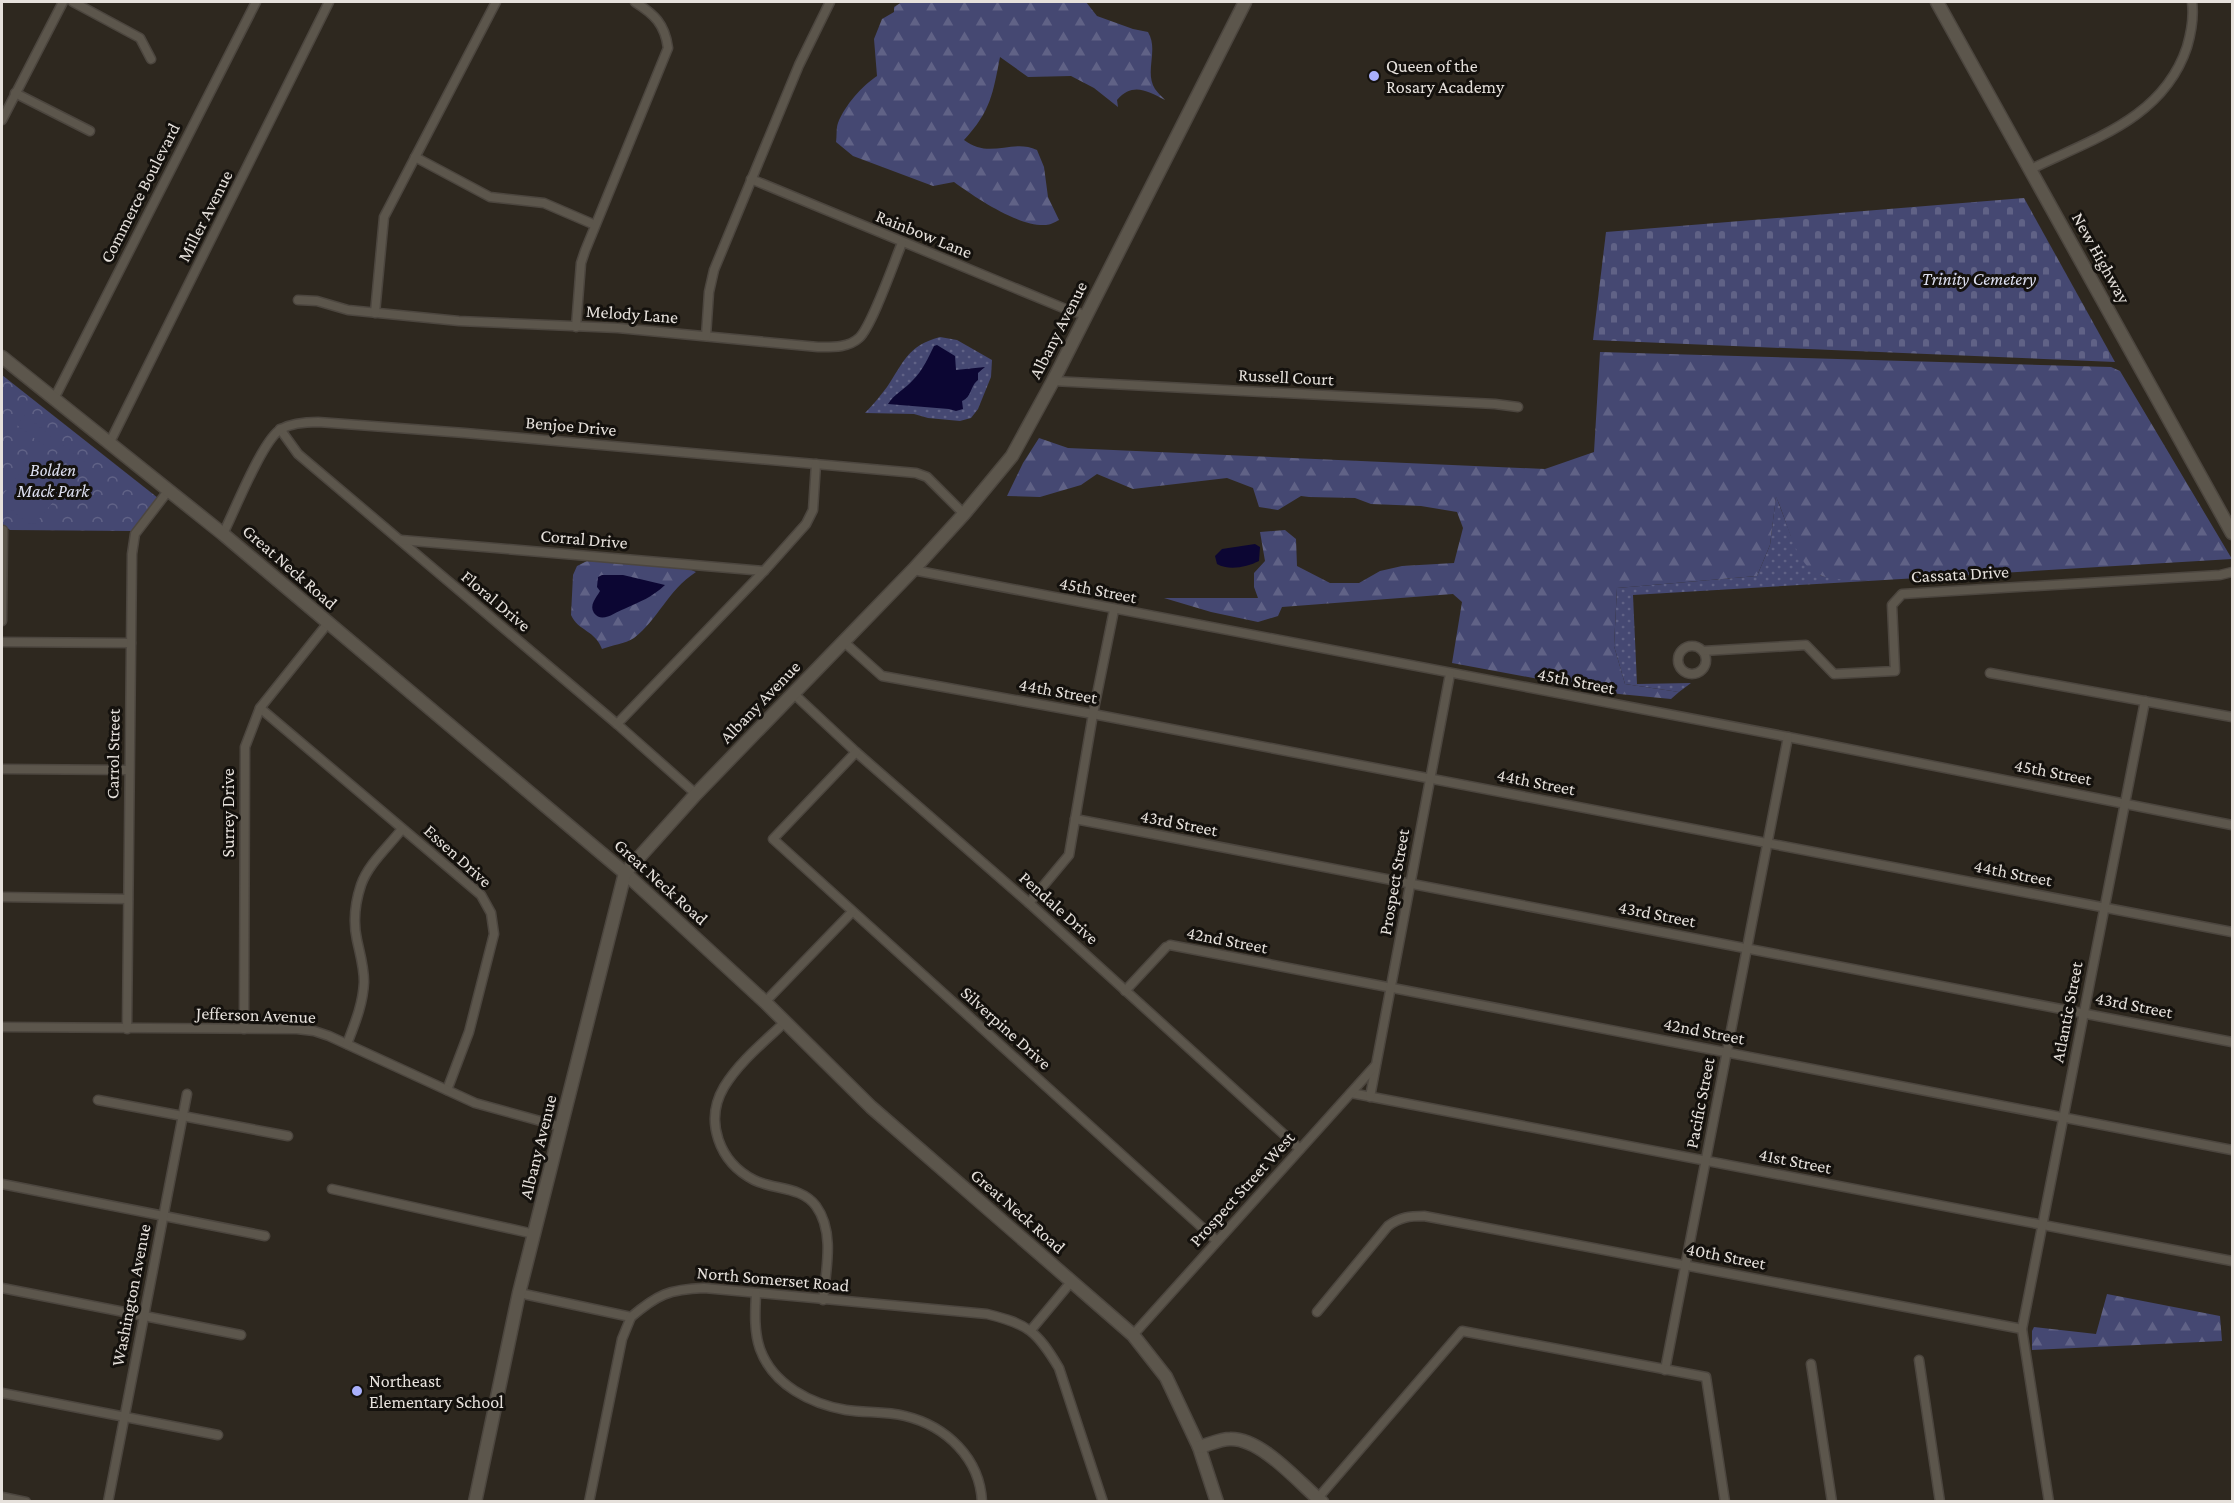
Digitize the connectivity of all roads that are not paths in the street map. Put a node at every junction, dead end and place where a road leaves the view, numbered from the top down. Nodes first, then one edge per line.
1 (63, 2) edge
2 (73, 2) edge
3 (256, 2) edge
4 (329, 2) edge
5 (496, 2) edge
6 (635, 2) edge
7 (830, 2) edge
8 (1245, 2) edge
9 (1937, 2) edge
10 (2192, 2) edge
11 (151, 59) dead end
12 (15, 93) junction
13 (2, 120) edge
14 (90, 131) dead end
15 (415, 157) junction
16 (2029, 170) junction
17 (751, 179) junction
18 (595, 225) junction
19 (902, 243) junction
20 (298, 300) dead end
21 (375, 313) junction
22 (1086, 315) junction
23 (576, 327) junction
24 (706, 336) junction
25 (2, 357) edge
26 (1053, 381) junction
27 (54, 399) junction
28 (1518, 407) dead end
29 (280, 429) junction
30 (109, 444) junction
31 (816, 464) junction
32 (168, 491) junction
33 (964, 514) junction
34 (3, 530) dead end
35 (2232, 532) edge
36 (223, 534) junction
37 (401, 540) junction
38 (912, 570) junction
39 (764, 571) junction
40 (2232, 572) edge
41 (1114, 610) junction
42 (2, 621) edge
43 (328, 623) junction
44 (2, 642) edge
45 (844, 642) junction
46 (131, 643) junction
47 (1703, 651) dead end
48 (1990, 673) dead end
49 (1450, 674) junction
50 (794, 694) junction
51 (2145, 701) junction
52 (260, 708) junction
53 (1093, 714) junction
54 (2232, 717) edge
55 (617, 724) junction
56 (1788, 737) junction
57 (856, 752) junction
58 (2, 769) edge
59 (129, 770) junction
60 (1430, 778) junction
61 (696, 794) junction
62 (2125, 803) junction
63 (1075, 819) junction
64 (2232, 825) edge
65 (402, 829) junction
66 (1768, 842) junction
67 (625, 873) junction
68 (1410, 885) junction
69 (2, 897) edge
70 (128, 899) junction
71 (1029, 903) junction
72 (2105, 907) junction
73 (852, 912) junction
74 (2232, 932) edge
75 (1747, 948) junction
76 (1391, 988) junction
77 (1125, 990) junction
78 (765, 1002) junction
79 (2084, 1012) junction
80 (784, 1023) junction
81 (2, 1027) edge
82 (127, 1029) junction
83 (244, 1029) junction
84 (2232, 1042) edge
85 (347, 1044) junction
86 (1727, 1052) junction
87 (1376, 1065) junction
88 (447, 1090) junction
89 (1351, 1093) junction
90 (187, 1094) dead end
91 (1370, 1097) junction
92 (98, 1100) dead end
93 (182, 1115) junction
94 (2063, 1117) junction
95 (562, 1127) junction
96 (288, 1136) dead end
97 (1300, 1149) junction
98 (2232, 1150) edge
99 (1706, 1161) junction
100 (2, 1184) edge
101 (332, 1189) dead end
102 (163, 1216) junction
103 (2042, 1225) junction
104 (534, 1234) junction
105 (265, 1236) dead end
106 (1217, 1241) junction
107 (2232, 1262) edge
108 (1685, 1264) junction
109 (1071, 1282) junction
110 (2, 1288) edge
111 (519, 1293) junction
112 (756, 1294) junction
113 (823, 1300) junction
114 (1317, 1312) dead end
115 (144, 1316) junction
116 (631, 1317) junction
117 (2022, 1329) junction
118 (1031, 1330) junction
119 (241, 1335) dead end
120 (1133, 1335) junction
121 (1919, 1360) dead end
122 (1810, 1364) dead end
123 (1665, 1370) junction
124 (2, 1393) edge
125 (125, 1417) junction
126 (218, 1436) dead end
127 (1198, 1448) junction
128 (2, 1497) edge
129 (1320, 1500) edge
130 (26, 1502) edge
131 (108, 1502) edge
132 (475, 1502) edge
133 (589, 1502) edge
134 (982, 1502) edge
135 (1103, 1502) edge
136 (1216, 1502) edge
137 (1725, 1502) edge
138 (1832, 1502) edge
139 (1940, 1502) edge
140 (2049, 1502) edge

1 - 12 street
2 - 11 street
3 - 27 street, Commerce Boulevard
4 - 30 street, Miller Avenue
5 - 15 street
6 - 18 street
7 - 17 street
8 - 22 main road, Albany Avenue
9 - 16 main road, New Highway
10 - 16 street
12 - 13 street
12 - 14 street
15 - 18 street
15 - 21 street
16 - 35 main road, New Highway
17 - 19 street, Rainbow Lane
17 - 24 street
18 - 23 street
19 - 22 street, Rainbow Lane
19 - 24 street, Melody Lane
20 - 21 street, Melody Lane
21 - 23 street, Melody Lane
22 - 26 main road, Albany Avenue
23 - 24 street, Melody Lane
25 - 27 main road, Great Neck Road
26 - 28 street, Russell Court
26 - 33 main road, Albany Avenue
27 - 30 main road, Great Neck Road
29 - 31 street, Benjoe Drive
29 - 36 street
29 - 37 street, Floral Drive
30 - 32 main road, Great Neck Road
31 - 33 street, Benjoe Drive
31 - 39 street
32 - 36 main road, Great Neck Road
32 - 46 street, Carrol Street
33 - 38 main road, Albany Avenue
34 - 42 street
36 - 43 main road, Great Neck Road
37 - 39 street, Corral Drive
37 - 55 street, Floral Drive
38 - 41 street, 45th Street
38 - 45 main road, Albany Avenue
39 - 55 street
40 - 47 street, Cassata Drive
41 - 49 street, 45th Street
41 - 53 street
43 - 52 street, Surrey Drive
43 - 67 main road, Great Neck Road
44 - 46 street
45 - 50 main road, Albany Avenue
45 - 53 street, 44th Street
46 - 59 street, Carrol Street
48 - 51 street
49 - 56 street, 45th Street
49 - 60 street, Prospect Street
50 - 57 street, Pendale Drive
50 - 61 main road, Albany Avenue
51 - 54 street
51 - 62 street, Atlantic Street
52 - 65 street, Essen Drive
52 - 83 street, Surrey Drive
53 - 60 street, 44th Street
53 - 63 street
55 - 61 street, Floral Drive
56 - 62 street, 45th Street
56 - 66 street, Pacific Street
57 - 71 street, Pendale Drive
57 - 73 street, Silverpine Drive
58 - 59 street
59 - 70 street, Carrol Street
60 - 66 street, 44th Street
60 - 68 street, Prospect Street
61 - 67 main road, Albany Avenue
62 - 64 street, 45th Street
62 - 72 street, Atlantic Street
63 - 68 street, 43rd Street
63 - 71 street
65 - 85 street
65 - 88 street, Essen Drive
66 - 72 street, 44th Street
66 - 75 street, Pacific Street
67 - 78 main road, Great Neck Road
67 - 95 main road, Albany Avenue
68 - 75 street, 43rd Street
68 - 76 street, Prospect Street
69 - 70 street
70 - 82 street, Carrol Street
71 - 77 street, Pendale Drive
72 - 74 street, 44th Street
72 - 79 street, Atlantic Street
73 - 78 street
73 - 106 street, Silverpine Drive
75 - 79 street, 43rd Street
75 - 86 street, Pacific Street
76 - 77 street, 42nd Street
76 - 86 street, 42nd Street
76 - 87 street, Prospect Street
77 - 97 street, Pendale Drive
78 - 80 main road, Great Neck Road
79 - 84 street, 43rd Street
79 - 94 street, Atlantic Street
80 - 109 main road, Great Neck Road
80 - 113 street
81 - 82 street, Jefferson Avenue
82 - 83 street, Jefferson Avenue
83 - 85 street, Jefferson Avenue
85 - 88 street, Jefferson Avenue
86 - 94 street, 42nd Street
86 - 99 street, Pacific Street
87 - 89 street, Prospect Street West
87 - 91 street, Prospect Street
88 - 95 street, Jefferson Avenue
89 - 91 street, 41st Street
89 - 97 street, Prospect Street West
90 - 93 street, Washington Avenue
91 - 99 street, 41st Street
92 - 93 street
93 - 96 street
93 - 102 street, Washington Avenue
94 - 98 street, 42nd Street
94 - 103 street, Atlantic Street
95 - 104 main road, Albany Avenue
97 - 106 street, Prospect Street West
99 - 103 street, 41st Street
99 - 108 street, Pacific Street
100 - 102 street
101 - 104 street
102 - 105 street
102 - 115 street, Washington Avenue
103 - 107 street, 41st Street
103 - 117 street, Atlantic Street
104 - 111 main road, Albany Avenue
106 - 120 street, Prospect Street West
108 - 114 street, 40th Street
108 - 117 street, 40th Street
108 - 123 street, Pacific Street
109 - 118 street
109 - 120 main road, Great Neck Road
110 - 115 street
111 - 116 street
111 - 132 main road, Albany Avenue
112 - 113 street, North Somerset Road
112 - 116 street, North Somerset Road
112 - 134 street
113 - 118 street, North Somerset Road
115 - 119 street
115 - 125 street, Washington Avenue
116 - 133 street
117 - 140 street, Atlantic Street
118 - 135 street
120 - 127 main road, Great Neck Road
121 - 139 street
122 - 138 street
123 - 129 street
123 - 137 street
124 - 125 street
125 - 126 street
125 - 131 street, Washington Avenue
127 - 129 main road
127 - 136 main road, Great Neck Road
128 - 130 street

